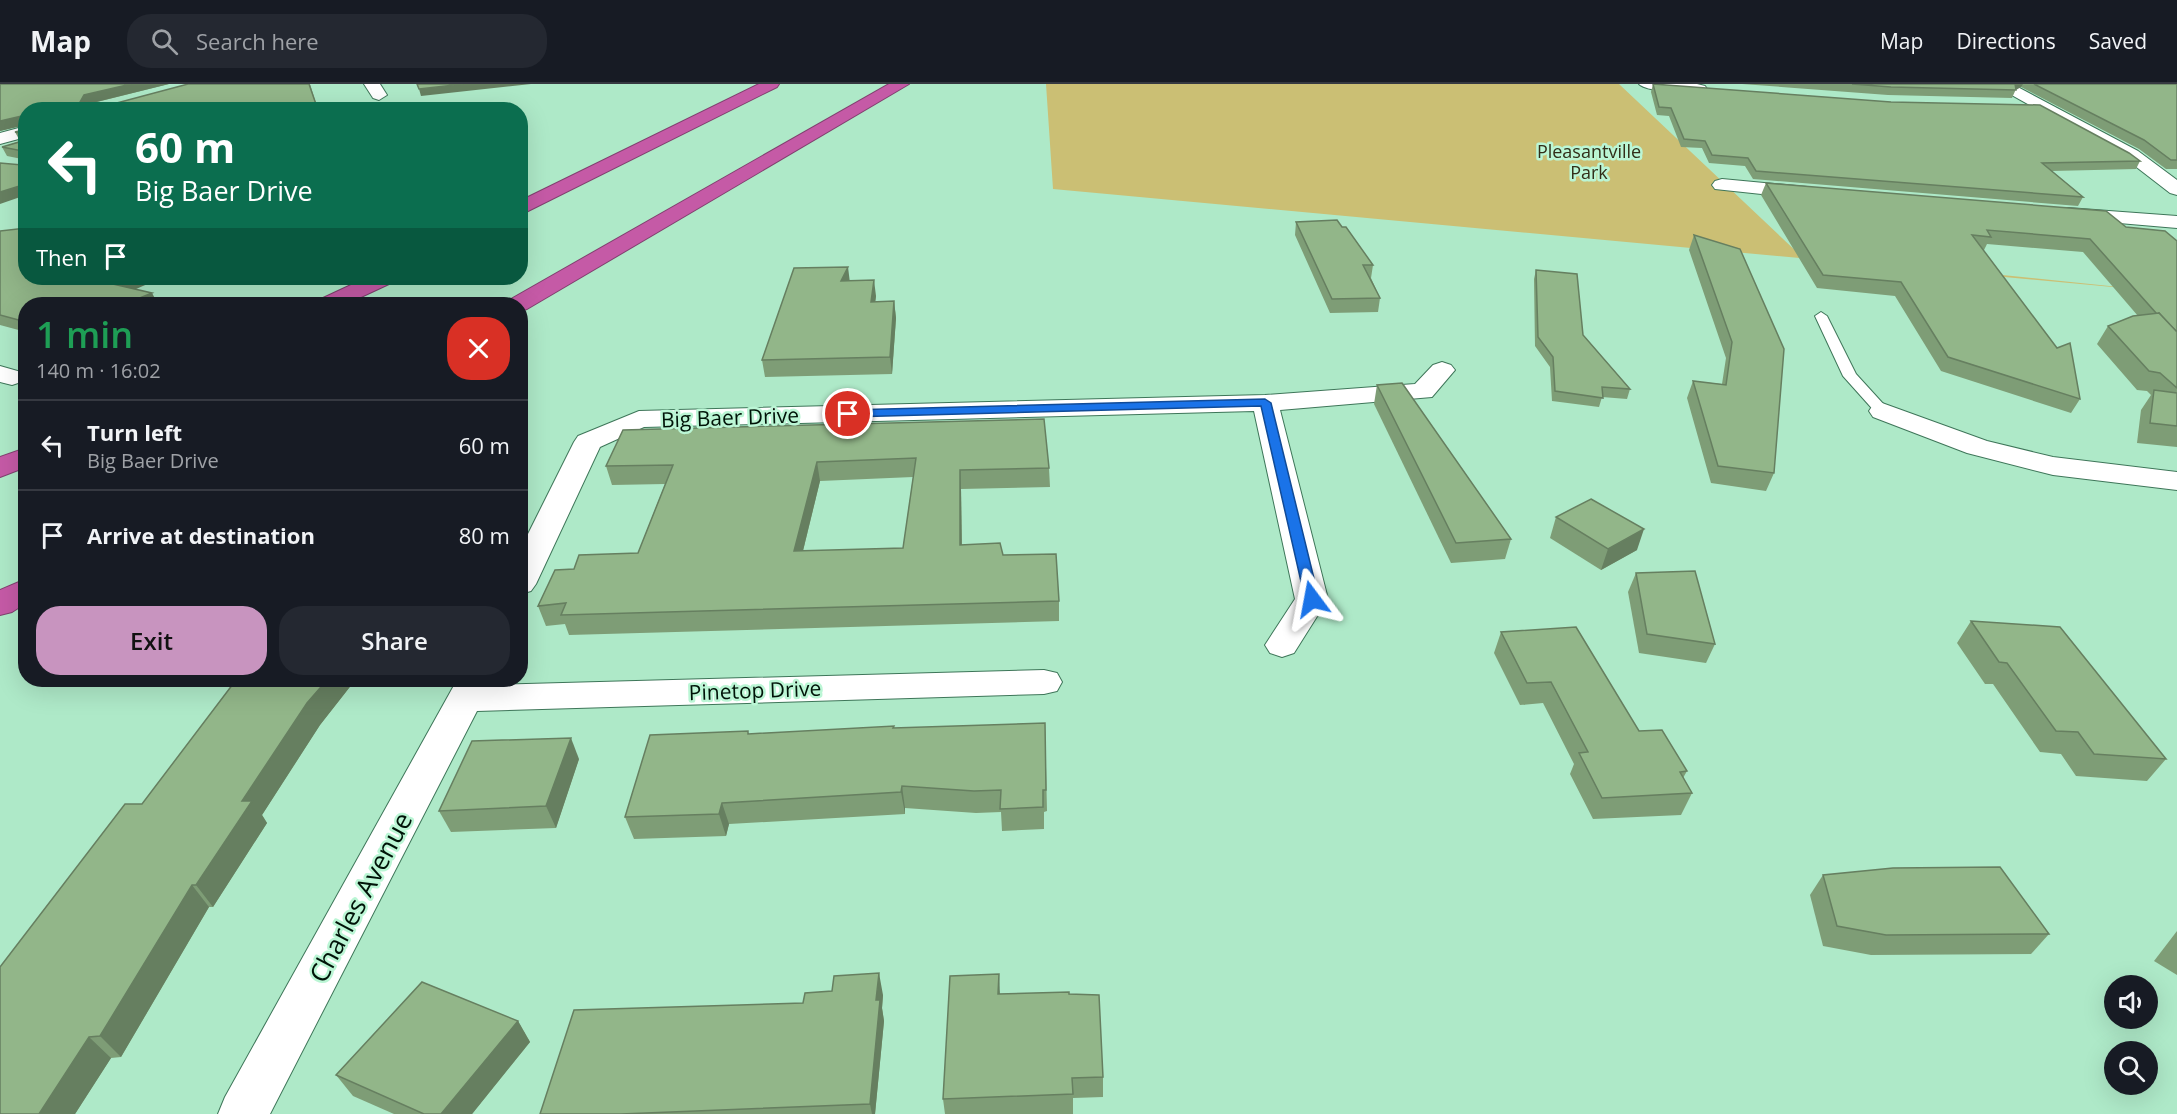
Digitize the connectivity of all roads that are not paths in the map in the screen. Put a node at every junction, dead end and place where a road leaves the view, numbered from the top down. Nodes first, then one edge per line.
1 (771, 84) edge
2 (901, 84) edge
3 (1647, 84) edge
4 (2000, 84) edge
5 (1718, 90) edge
6 (2003, 104) edge
7 (2039, 105) junction
8 (18, 133) edge
9 (0, 139) edge
10 (1722, 185) dead end
11 (2177, 189) edge
12 (1828, 195) edge
13 (528, 205) edge
14 (2054, 213) edge
15 (2177, 222) edge
16 (368, 285) edge
17 (344, 297) edge
18 (528, 299) edge
19 (1821, 316) dead end
20 (1442, 370) dead end
21 (1265, 403) junction
22 (1882, 411) joint
23 (18, 460) edge
24 (0, 468) edge
25 (2177, 481) edge
26 (528, 567) edge
27 (18, 594) edge
28 (0, 604) edge
29 (1282, 645) dead end
30 (1044, 682) dead end
31 (471, 689) edge
32 (243, 1114) edge

1 - 13 highway
2 - 18 highway
3 - 5 street
4 - 7 street
6 - 7 street
7 - 11 street
8 - 9 street
10 - 12 street
14 - 15 street
16 - 17 highway
19 - 22 lane
20 - 21 street, Big Baer Drive
21 - 26 street, Big Baer Drive
21 - 29 street
22 - 25 street
23 - 24 highway
27 - 28 highway
30 - 31 street, Pinetop Drive
31 - 32 street, Charles Avenue

